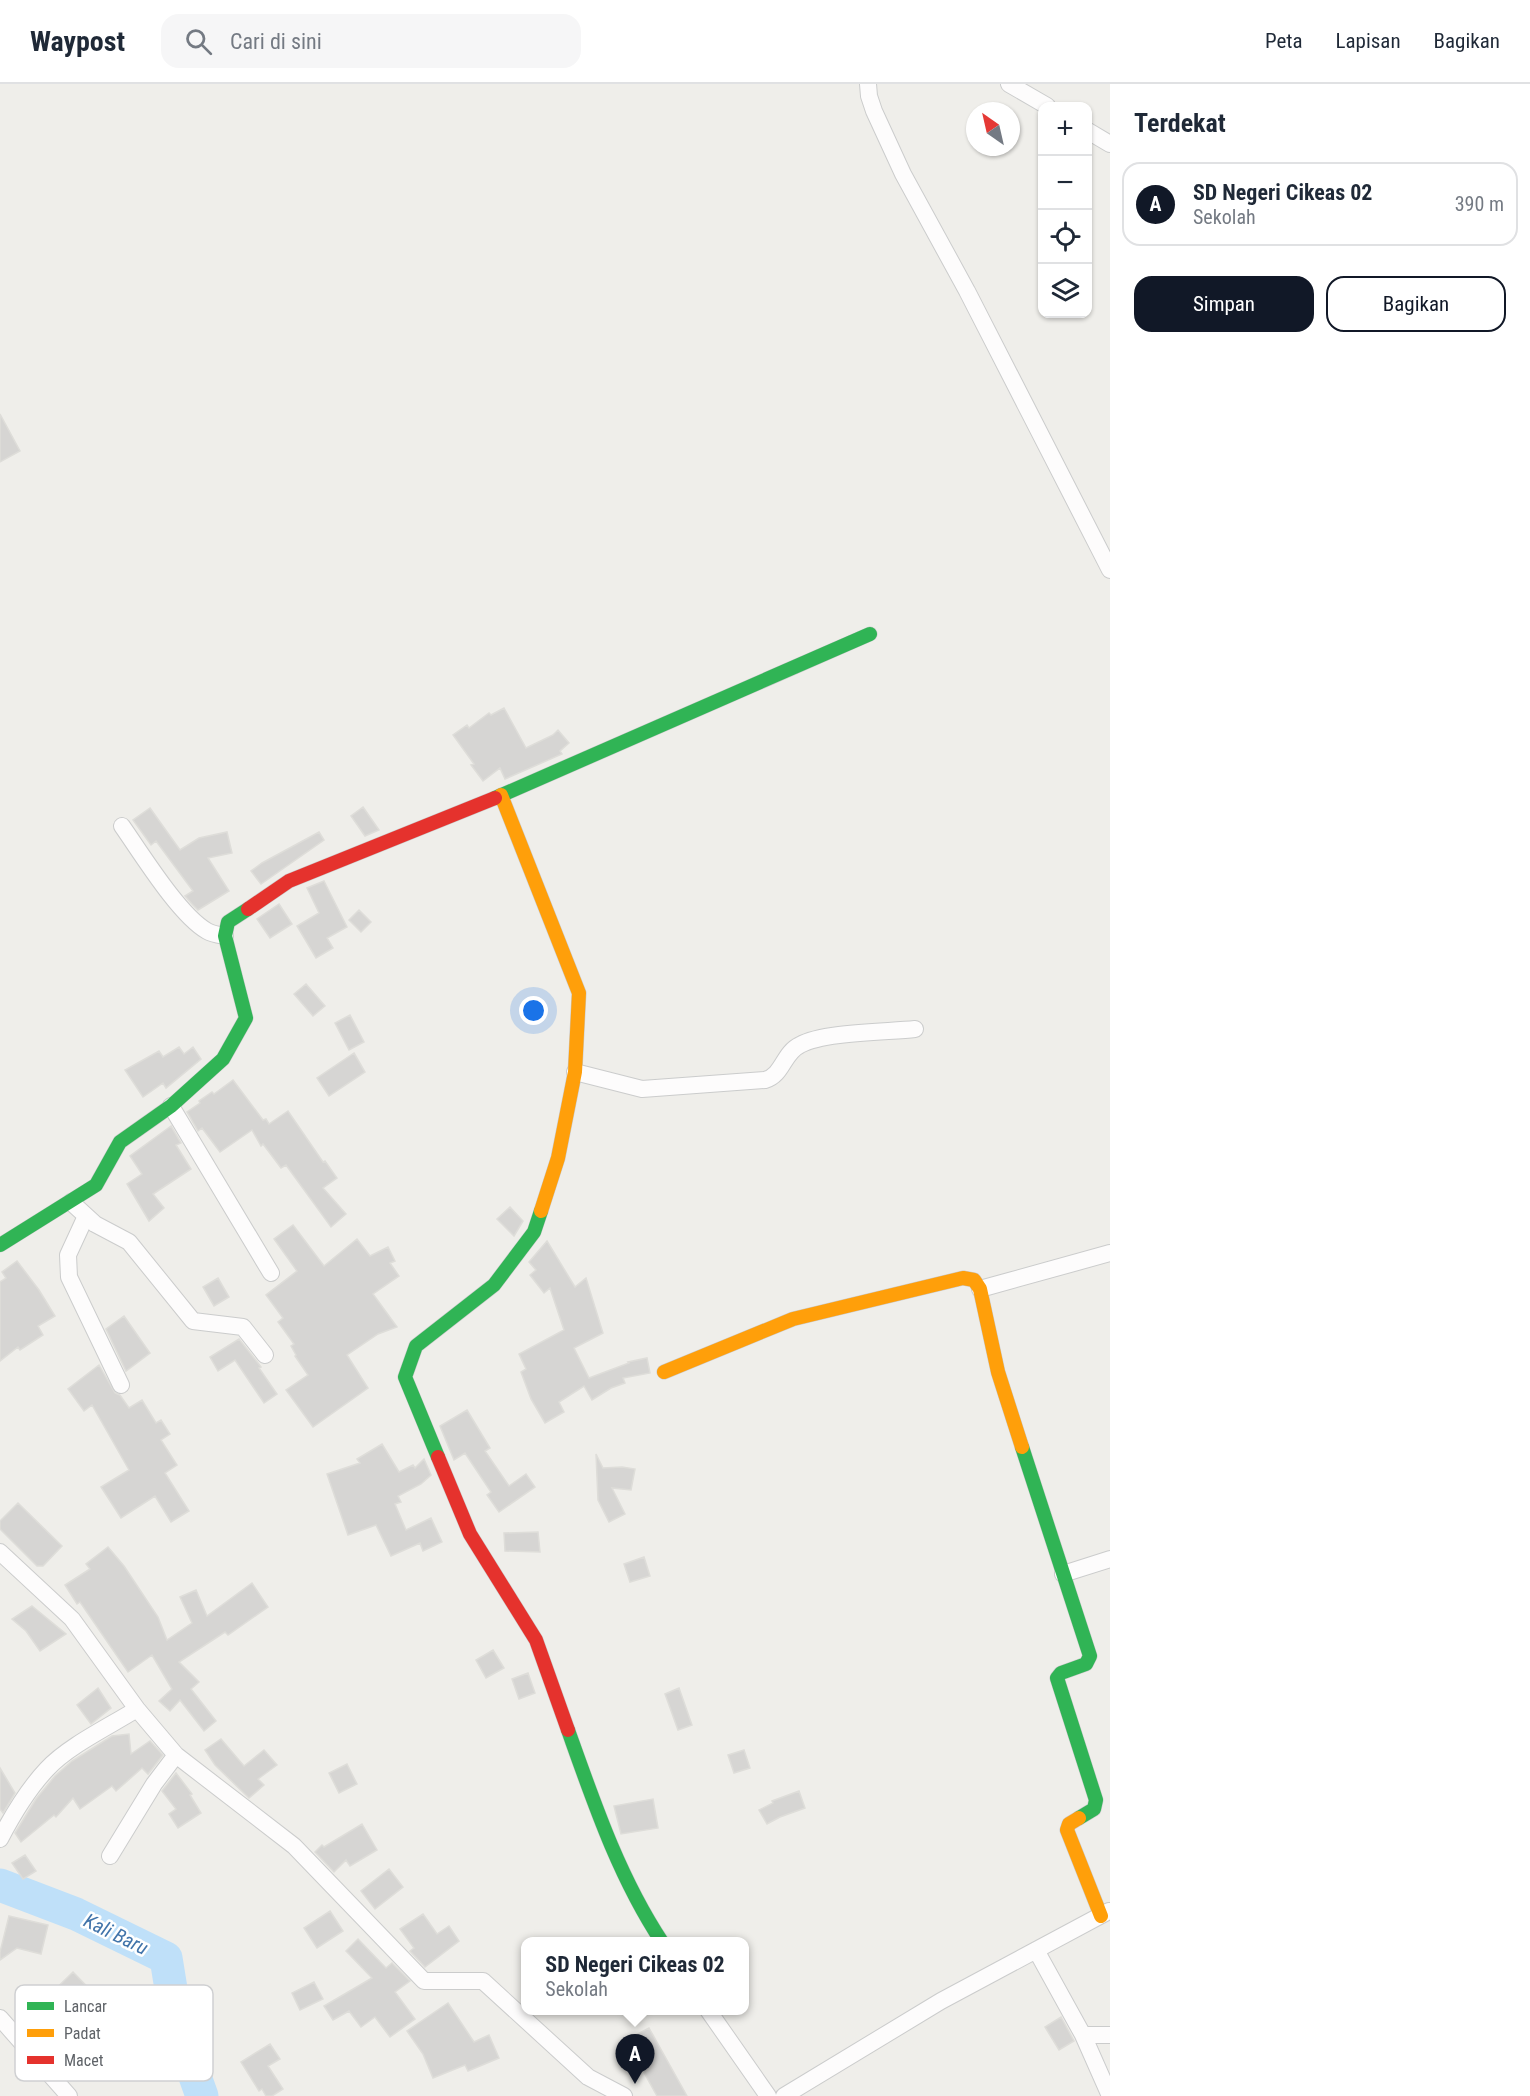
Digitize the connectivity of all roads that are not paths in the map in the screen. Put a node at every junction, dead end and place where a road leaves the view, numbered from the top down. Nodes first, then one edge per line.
1 (1009, 84) edge
2 (868, 85) edge
3 (1040, 102) edge
4 (1092, 133) edge
5 (1110, 144) edge
6 (1110, 570) edge
7 (870, 634) dead end
8 (501, 795) junction
9 (122, 826) dead end
10 (225, 936) junction
11 (915, 1029) dead end
12 (574, 1072) junction
13 (171, 1106) junction
14 (71, 1202) junction
15 (86, 1216) junction
16 (0, 1245) edge
17 (1110, 1253) edge
18 (271, 1273) dead end
19 (980, 1289) junction
20 (265, 1355) dead end
21 (664, 1372) dead end
22 (121, 1385) dead end
23 (0, 1552) edge
24 (1110, 1559) edge
25 (1063, 1574) junction
26 (137, 1709) junction
27 (176, 1755) junction
28 (0, 1839) edge
29 (110, 1856) dead end
30 (1105, 1914) edge
31 (659, 1937) edge
32 (1036, 1950) junction
33 (711, 2015) edge
34 (0, 2018) edge
35 (1083, 2034) junction
36 (15, 2035) edge
37 (1110, 2035) edge
38 (56, 2081) edge
39 (69, 2096) edge
40 (624, 2096) edge
41 (768, 2096) edge
42 (784, 2096) edge
43 (1110, 2096) edge

1 - 3 street
2 - 6 street
4 - 5 street
7 - 8 street
8 - 10 street
8 - 12 street
9 - 10 street
10 - 13 street
11 - 12 street
12 - 31 street
13 - 14 street
13 - 18 street
14 - 15 street
14 - 16 street
15 - 20 street
15 - 22 street
17 - 19 street
19 - 21 street
19 - 25 street
23 - 26 street
24 - 25 street
25 - 30 street
26 - 27 street
26 - 28 street
27 - 29 street
27 - 40 street
30 - 32 street
32 - 35 street
32 - 42 street
33 - 41 street
34 - 36 street
35 - 37 street
35 - 43 street
38 - 39 street

